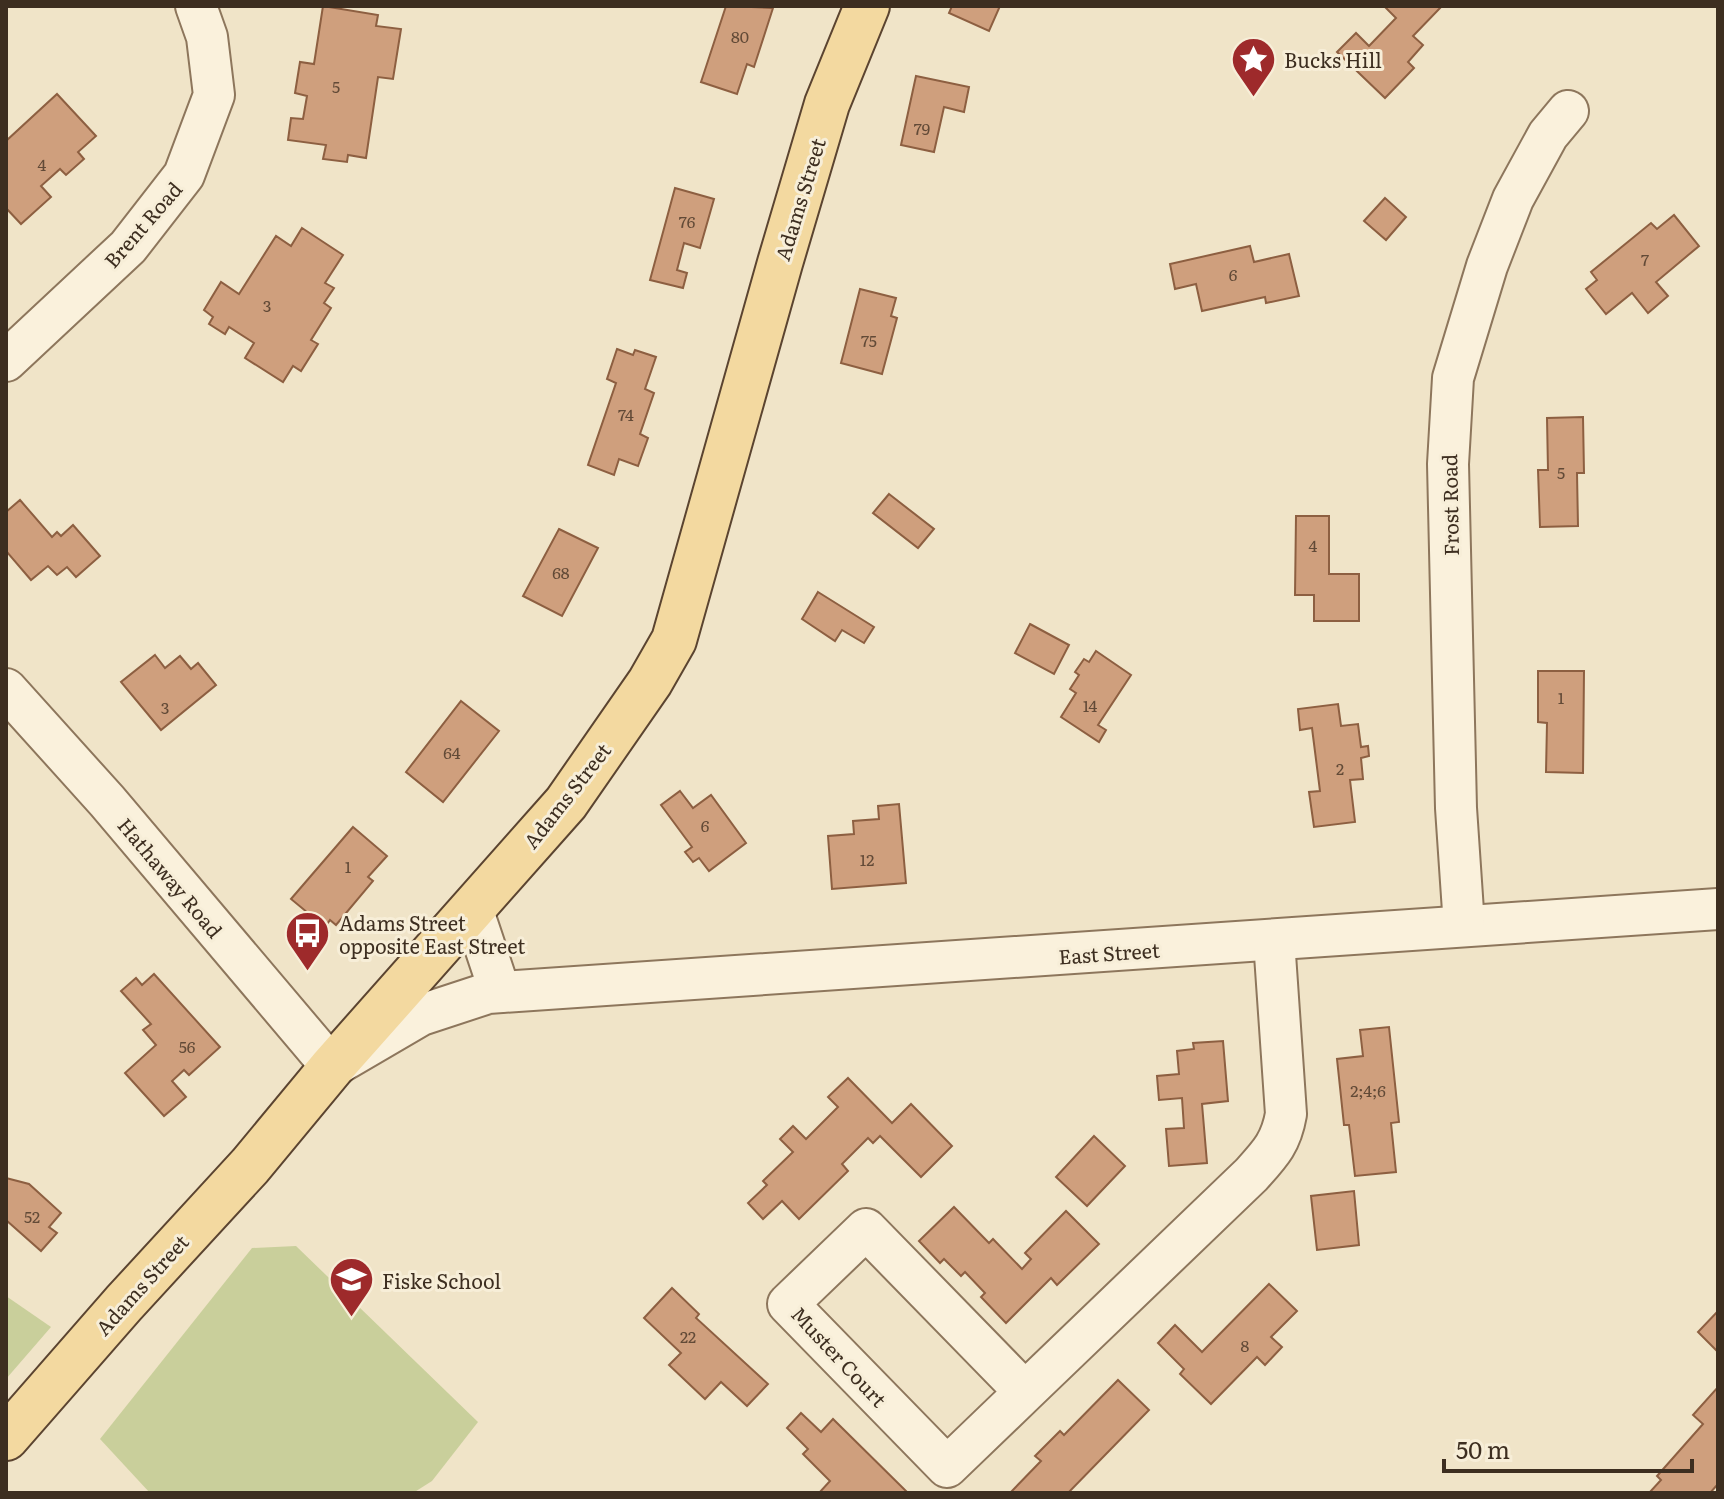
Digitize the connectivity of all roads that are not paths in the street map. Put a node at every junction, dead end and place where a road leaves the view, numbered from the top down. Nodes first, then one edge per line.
1 (196, 6) edge
2 (867, 6) edge
3 (1568, 111) dead end
4 (6, 361) edge
5 (6, 689) edge
6 (472, 908) junction
7 (1718, 909) edge
8 (1464, 926) junction
9 (1274, 940) junction
10 (500, 992) junction
11 (332, 1067) junction
12 (1025, 1392) junction
13 (6, 1438) edge

1 - 4 street, Brent Road
2 - 6 main road, Adams Street
3 - 8 street, Frost Road
5 - 11 street, Hathaway Road
6 - 10 street
6 - 11 main road, Adams Street
7 - 8 street, East Street
8 - 9 street, East Street
9 - 10 street, East Street
9 - 12 street, Muster Court
10 - 11 street, East Street
11 - 13 main road, Adams Street
12 - 12 street, Muster Court

